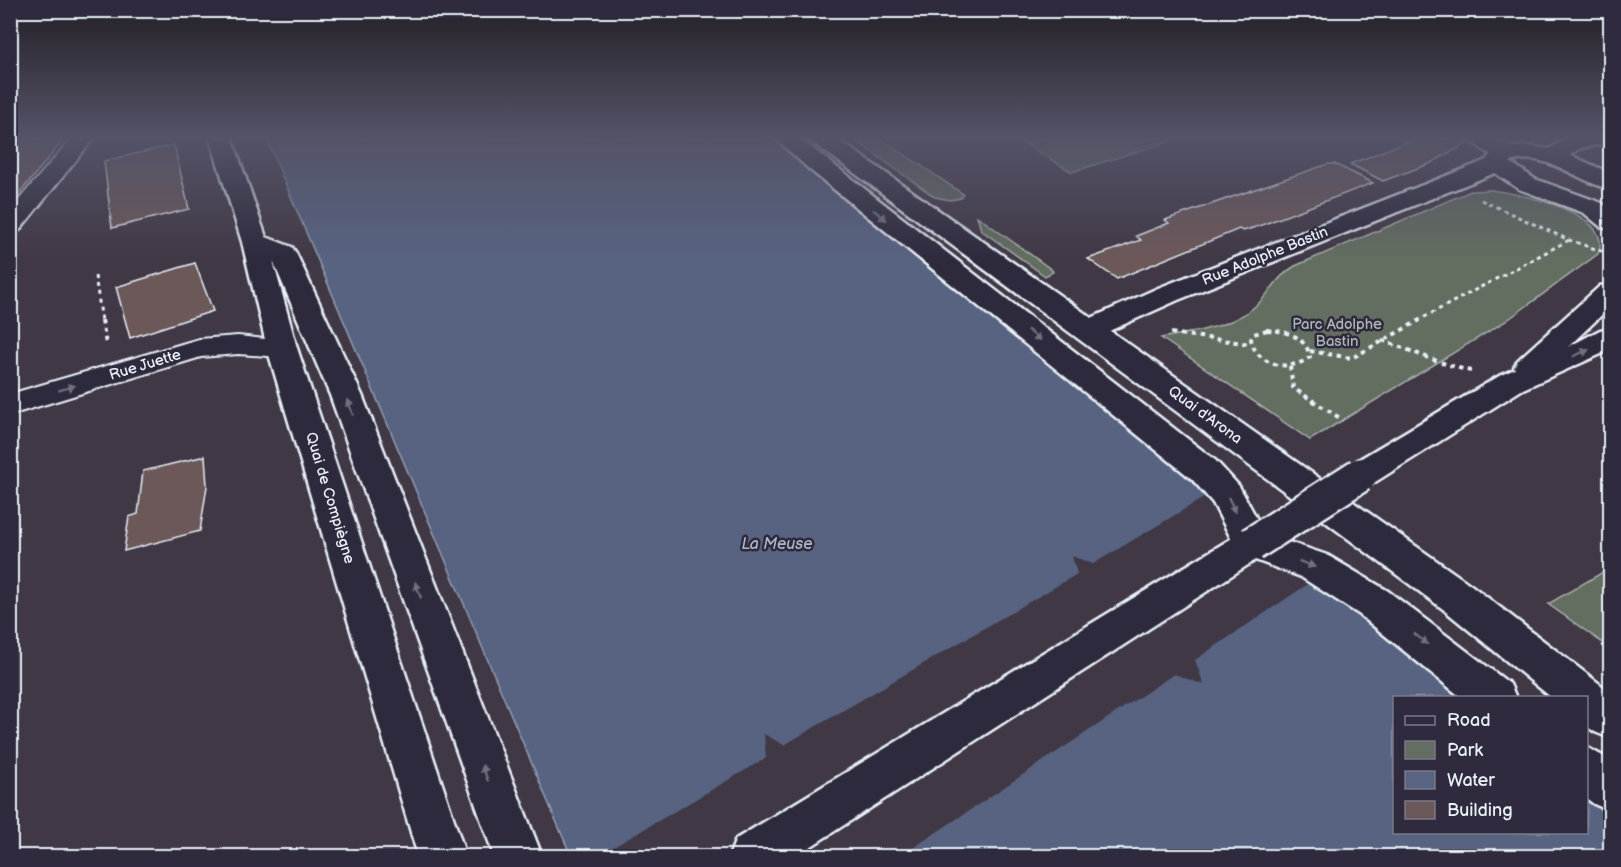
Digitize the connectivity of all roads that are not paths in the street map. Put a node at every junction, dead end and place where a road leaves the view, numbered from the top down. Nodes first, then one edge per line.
1 (49, 178) edge
2 (234, 178) edge
3 (834, 178) edge
4 (878, 178) edge
5 (1458, 178) edge
6 (1521, 178) edge
7 (1527, 184) junction
8 (1443, 185) junction
9 (1611, 222) edge
10 (10, 226) edge
11 (255, 242) junction
12 (1611, 292) edge
13 (1088, 330) junction
14 (1611, 337) edge
15 (282, 348) junction
16 (1512, 382) junction
17 (10, 405) edge
18 (1252, 544) junction
19 (1492, 696) edge
20 (1583, 696) edge
21 (1588, 700) edge
22 (1611, 718) edge
23 (1588, 770) edge
24 (1611, 788) edge
25 (512, 842) edge
26 (442, 856) edge
27 (753, 856) edge

1 - 10 street
2 - 11 main road, Quai de Compiègne
3 -> 18 main road
4 - 13 main road, Quai d'Arona
5 - 8 main road, Rue Adolphe Bastin
6 - 7 main road
7 - 8 main road, Rue Adolphe Bastin
7 - 9 main road
8 - 13 main road, Rue Adolphe Bastin
11 - 15 main road, Quai de Compiègne
25 -> 11 main road
12 - 16 main road
13 - 20 main road, Quai d'Arona
16 -> 14 main road
17 -> 15 street, Rue Juette
15 - 26 main road, Quai de Compiègne
16 - 18 main road, bridge
18 -> 19 main road
18 - 27 main road
21 - 22 main road, Quai d'Arona
23 - 24 main road

